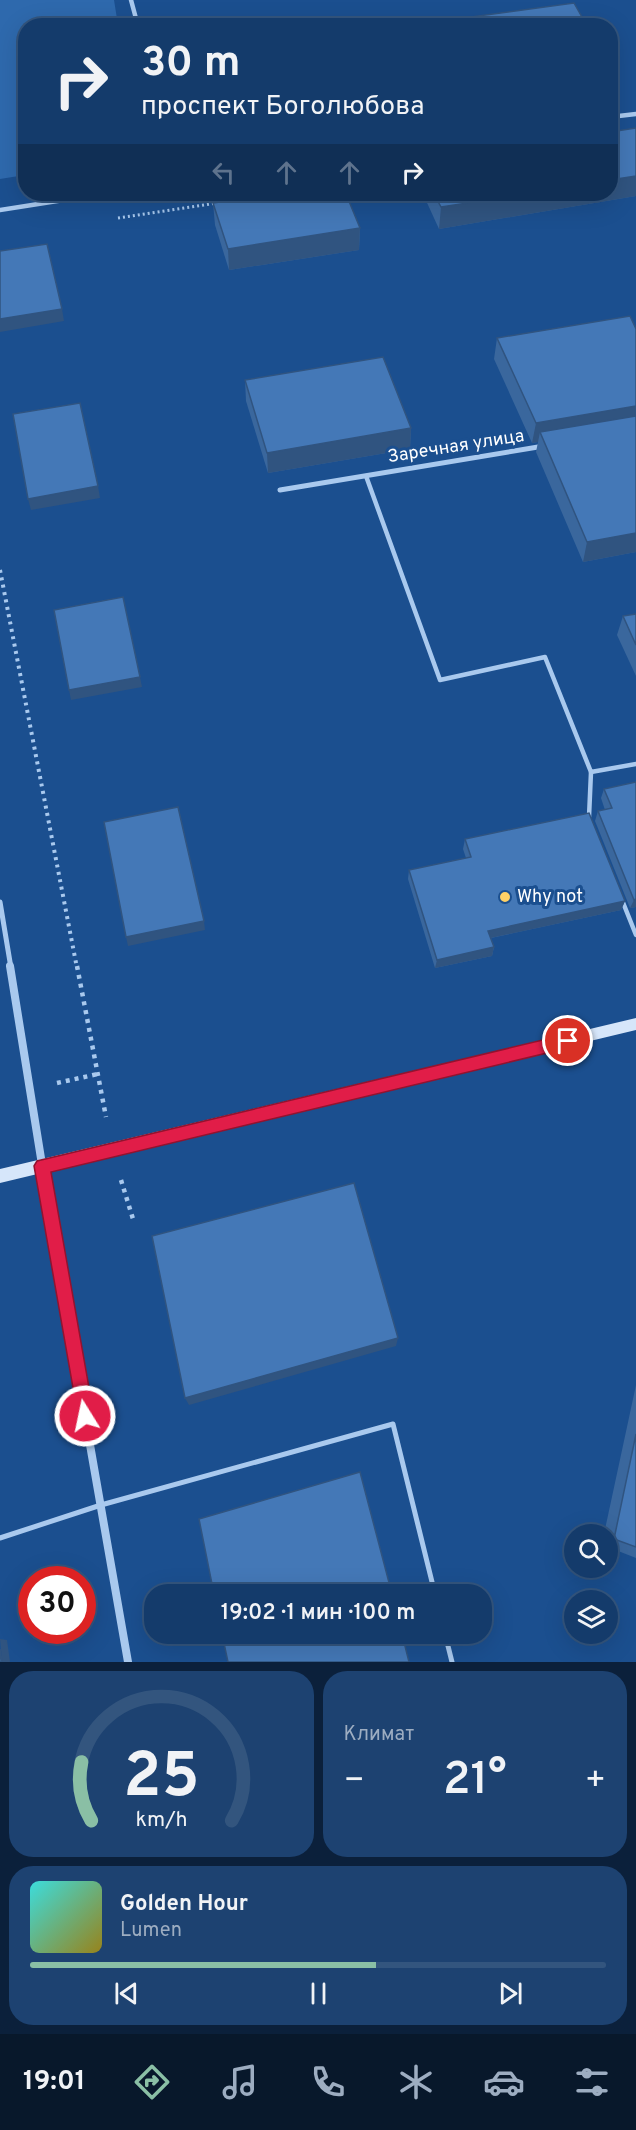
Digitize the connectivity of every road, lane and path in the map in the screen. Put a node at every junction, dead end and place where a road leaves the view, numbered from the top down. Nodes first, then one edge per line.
1 (131, 0) edge
2 (136, 18) edge
3 (636, 114) edge
4 (618, 116) edge
5 (57, 201) edge
6 (224, 202) edge
7 (0, 210) edge
8 (112, 219) dead end
9 (554, 445) edge
10 (366, 476) junction
11 (280, 490) dead end
12 (0, 570) edge
13 (636, 764) edge
14 (591, 772) junction
15 (592, 827) edge
16 (619, 892) edge
17 (0, 902) edge
18 (636, 935) edge
19 (636, 1024) edge
20 (98, 1074) dead end
21 (42, 1166) junction
22 (0, 1176) edge
23 (101, 1505) junction
24 (0, 1538) edge
25 (433, 1584) edge
26 (448, 1644) edge
27 (128, 1662) edge
28 (452, 1662) edge

1 - 2 street
3 - 4 street
5 - 7 street
6 - 8 path
9 - 10 street, Заречная улица
10 - 11 street, Заречная улица
10 - 14 lane
12 - 20 path
13 - 14 lane
14 - 15 lane
16 - 18 lane
17 - 21 street
19 - 21 main road
21 - 22 main road
21 - 23 street
23 - 24 lane
23 - 25 lane
23 - 27 street
26 - 28 lane

